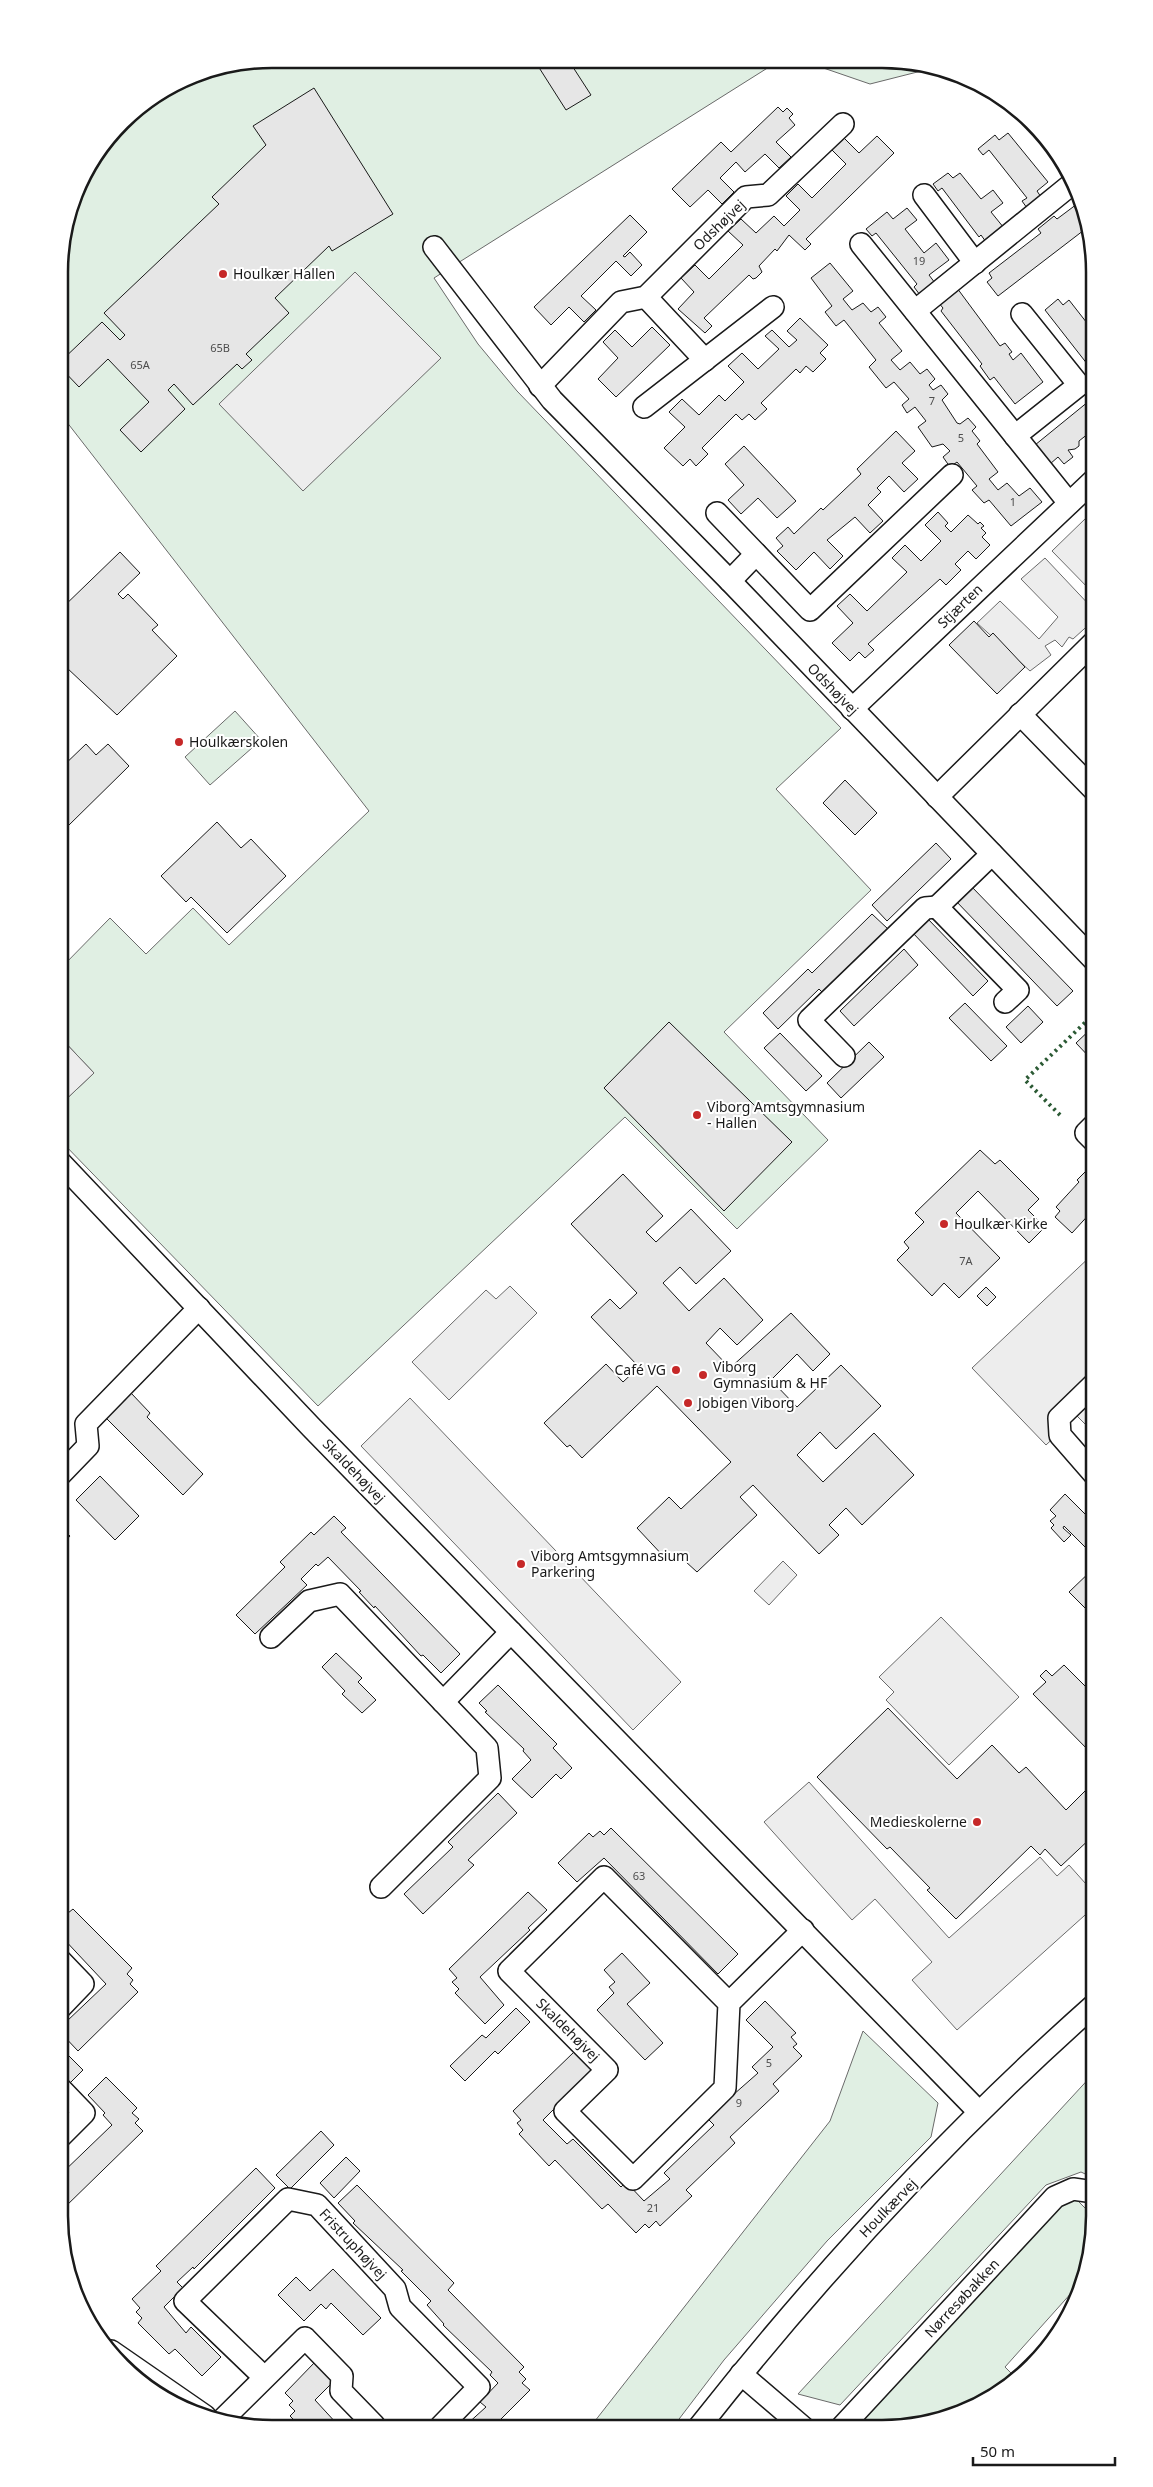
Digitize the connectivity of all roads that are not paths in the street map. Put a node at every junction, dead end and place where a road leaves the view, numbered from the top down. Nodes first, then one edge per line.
1 (843, 124) dead end
2 (1068, 189) edge
3 (924, 195) dead end
4 (861, 244) dead end
5 (434, 247) dead end
6 (975, 263) junction
7 (646, 296) junction
8 (773, 307) dead end
9 (915, 311) junction
10 (1022, 314) dead end
11 (705, 360) junction
12 (540, 386) junction
13 (644, 407) dead end
14 (1015, 436) junction
15 (952, 475) dead end
16 (1086, 487) edge
17 (1069, 503) junction
18 (717, 513) dead end
19 (756, 554) junction
20 (730, 581) junction
21 (1086, 650) edge
22 (852, 709) junction
23 (1020, 714) junction
24 (1086, 782) edge
25 (937, 797) junction
26 (992, 854) junction
27 (937, 907) junction
28 (1086, 952) edge
29 (1005, 1002) dead end
30 (844, 1056) dead end
31 (68, 1170) edge
32 (199, 1308) junction
33 (1086, 1392) edge
34 (1086, 1465) edge
35 (68, 1467) edge
36 (511, 1632) junction
37 (271, 1637) dead end
38 (443, 1702) junction
39 (381, 1887) dead end
40 (803, 1930) junction
41 (68, 1968) edge
42 (68, 2000) edge
43 (730, 2003) junction
44 (1086, 2013) edge
45 (68, 2096) edge
46 (980, 2112) junction
47 (68, 2129) edge
48 (1086, 2191) edge
49 (136, 2368) edge
50 (741, 2374) junction
51 (264, 2377) junction
52 (181, 2399) edge
53 (227, 2415) edge
54 (369, 2420) edge
55 (447, 2420) edge
56 (705, 2420) edge
57 (795, 2420) edge
58 (848, 2420) edge

1 - 7 street, Odshøjvej
2 - 6 street
3 - 6 street
4 - 9 street
5 - 12 street, Odshøjvej
6 - 9 street
7 - 11 street
7 - 12 street
8 - 11 street
9 - 14 street
10 - 14 street
11 - 13 street
12 - 20 street, Odshøjvej
14 - 17 street
15 - 19 street
16 - 17 street, Stjærten
17 - 22 street, Stjærten
18 - 19 street
19 - 20 street
20 - 22 street, Odshøjvej
21 - 23 street
22 - 25 street, Odshøjvej
23 - 24 street
23 - 25 street
25 - 26 street, Odshøjvej
26 - 27 street
26 - 28 street, Odshøjvej
27 - 29 street
27 - 30 street
31 - 32 street, Skaldehøjvej
32 - 35 street
32 - 36 street, Skaldehøjvej
33 - 34 street
36 - 38 street
36 - 40 street, Skaldehøjvej
37 - 38 street
38 - 39 street
40 - 43 street
40 - 46 street, Skaldehøjvej
41 - 42 street
43 - 43 street, Skaldehøjvej
44 - 46 street, Houlkærvej
45 - 47 street
46 - 50 street, Houlkærvej
48 - 58 street, Nørresøbakken
49 - 52 street
50 - 56 street, Houlkærvej
50 - 57 street
51 - 53 street
51 - 54 street
51 - 55 street, Fristruphøjvej

